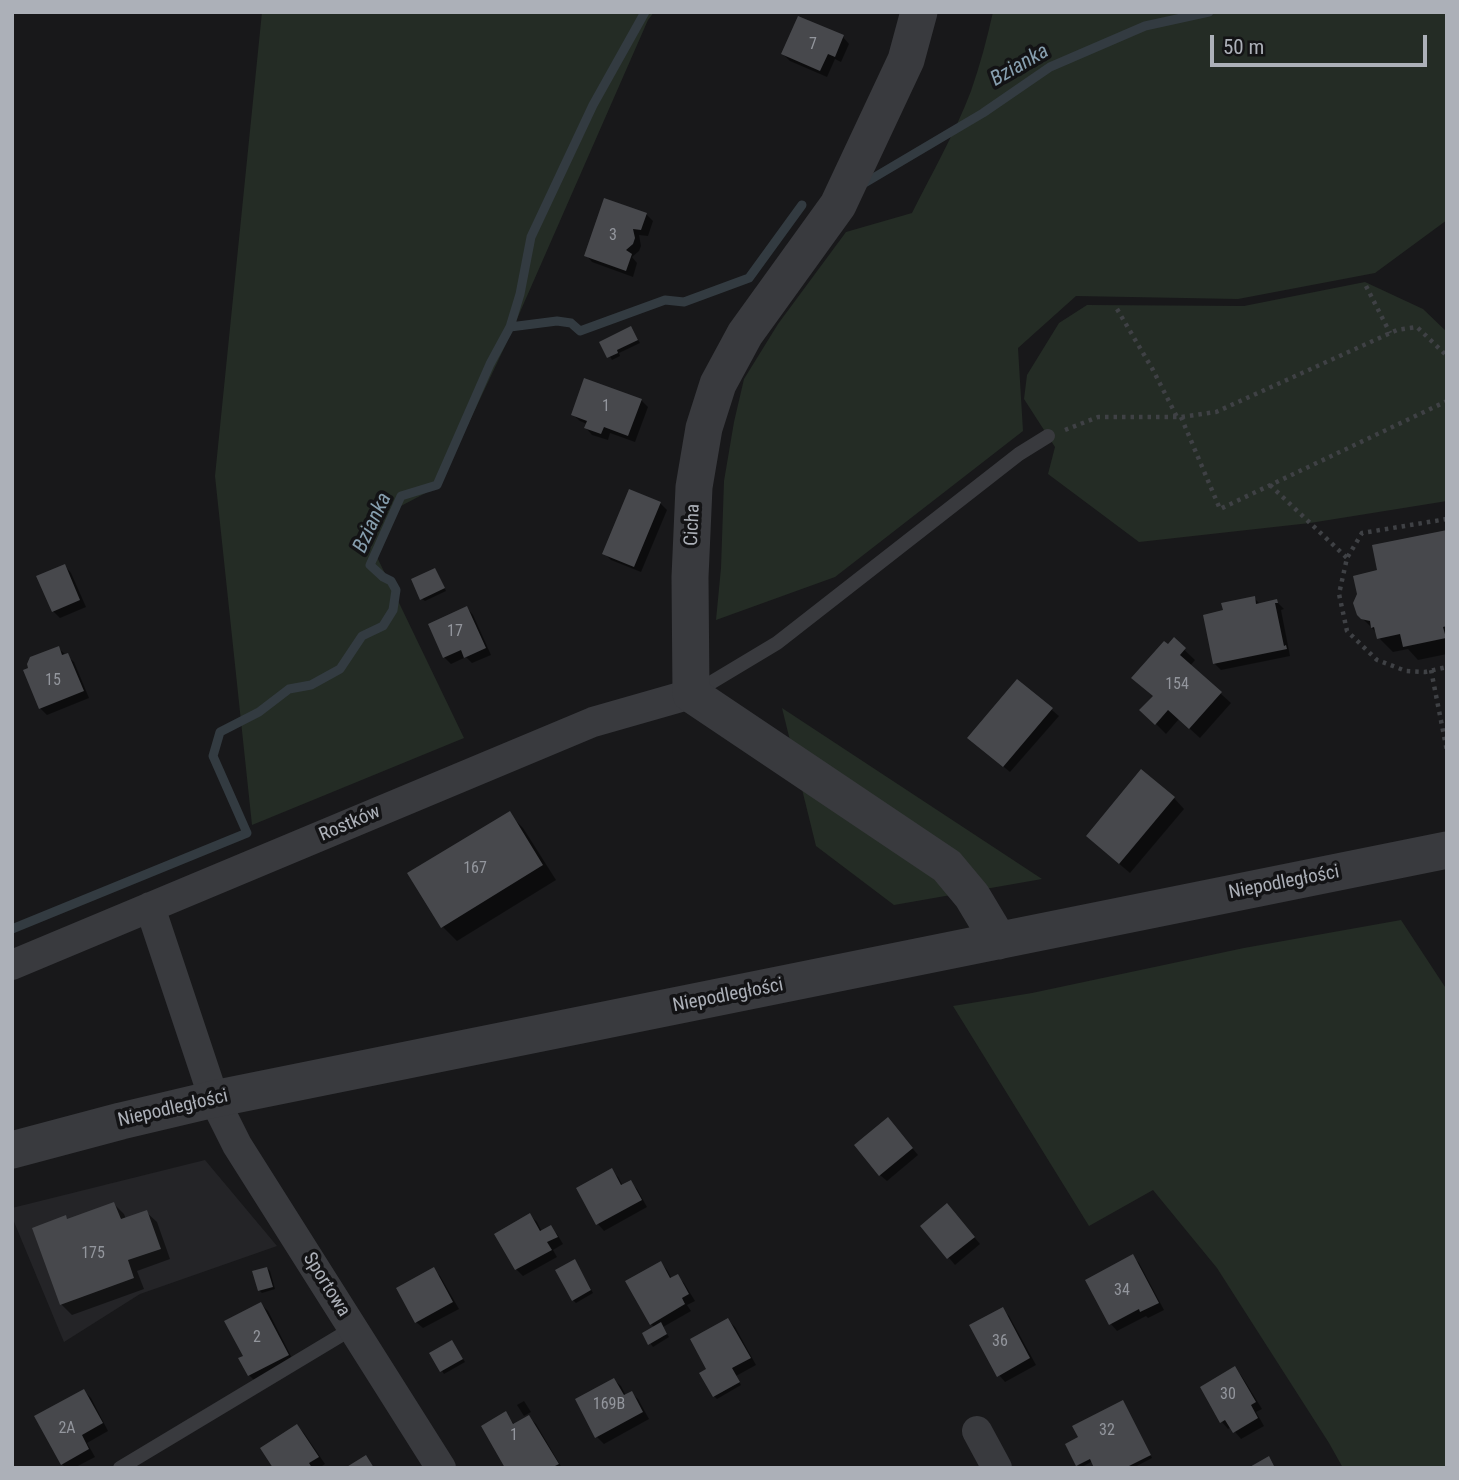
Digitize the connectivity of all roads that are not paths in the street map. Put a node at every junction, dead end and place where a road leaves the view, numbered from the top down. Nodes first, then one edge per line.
1 (919, 12) edge
2 (1048, 436) road end
3 (691, 695) junction
4 (1447, 850) edge
5 (150, 907) junction
6 (999, 941) junction
7 (12, 965) edge
8 (214, 1099) junction
9 (12, 1149) edge
10 (353, 1328) junction
11 (977, 1431) dead end
12 (120, 1468) edge
13 (441, 1468) edge
14 (997, 1468) edge

1 - 3 street, Cicha
2 - 3 lane
3 - 5 street, Rostków
3 - 6 street
4 - 6 street, Niepodległości
5 - 7 street, Rostków
5 - 8 street, Sportowa
6 - 8 street, Niepodległości
8 - 9 street, Niepodległości
8 - 10 street, Sportowa
10 - 12 lane
10 - 13 street, Sportowa
11 - 14 street

